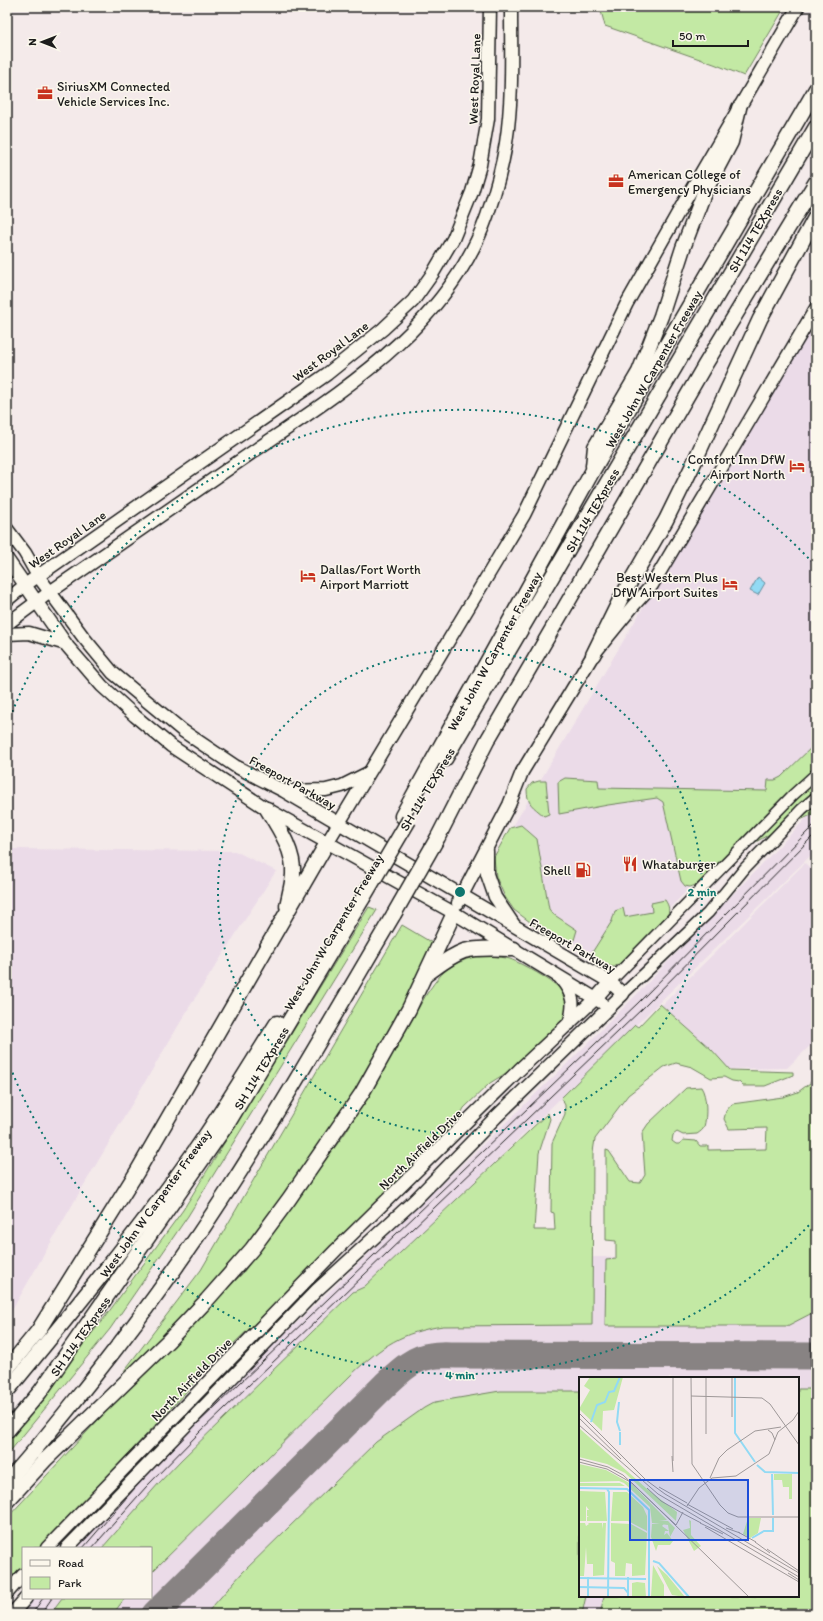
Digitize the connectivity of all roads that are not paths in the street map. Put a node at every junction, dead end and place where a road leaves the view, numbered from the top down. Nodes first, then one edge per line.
1 (798, 7) edge
2 (490, 11) edge
3 (511, 11) edge
4 (816, 89) edge
5 (739, 108) junction
6 (816, 127) edge
7 (816, 182) edge
8 (816, 216) edge
9 (453, 239) junction
10 (472, 249) junction
11 (816, 308) edge
12 (812, 323) edge
13 (288, 401) junction
14 (300, 419) junction
15 (592, 472) junction
16 (7, 529) edge
17 (7, 559) edge
18 (38, 576) junction
19 (25, 585) junction
20 (50, 592) junction
21 (7, 600) edge
22 (36, 602) junction
23 (7, 624) edge
24 (7, 634) edge
25 (66, 644) junction
26 (594, 655) junction
27 (192, 738) junction
28 (182, 753) junction
29 (368, 773) junction
30 (816, 774) edge
31 (284, 791) junction
32 (816, 797) edge
33 (267, 809) junction
34 (405, 818) junction
35 (338, 823) junction
36 (327, 843) junction
37 (487, 849) junction
38 (360, 896) junction
39 (462, 896) junction
40 (454, 913) junction
41 (285, 918) junction
42 (516, 928) junction
43 (514, 949) junction
44 (426, 974) junction
45 (558, 975) junction
46 (610, 982) junction
47 (623, 994) junction
48 (596, 998) junction
49 (608, 1008) junction
50 (569, 1024) junction
51 (7, 1369) edge
52 (7, 1391) edge
53 (7, 1431) edge
54 (7, 1482) edge
55 (7, 1501) edge
56 (48, 1547) edge
57 (68, 1547) edge
58 (22, 1576) edge
59 (7, 1593) edge
60 (25, 1599) edge
61 (12, 1614) edge

1 - 5 main road
2 - 3 main road
2 - 9 main road, West Royal Lane
3 - 10 main road
4 - 15 highway, West John W Carpenter Freeway
5 - 15 highway
5 - 29 main road
6 - 34 highway, SH 114 TEXpress
7 - 54 highway, bridge
8 - 26 highway
9 - 10 main road
9 - 13 main road, West Royal Lane
10 - 14 main road
11 - 12 main road
12 - 26 main road
13 - 14 main road
13 - 18 main road, West Royal Lane
14 - 20 main road
15 - 34 highway, West John W Carpenter Freeway
16 - 18 main road, Freeport Parkway
17 - 19 main road
18 - 19 main road, West Royal Lane
18 - 20 main road, Freeport Parkway
19 - 21 main road, West Royal Lane
19 - 22 main road
20 - 22 main road
20 - 27 main road, Freeport Parkway
22 - 23 main road
22 - 25 main road
24 - 25 main road
25 - 28 main road
26 - 37 main road
27 - 28 main road
27 - 31 main road, Freeport Parkway
28 - 33 main road
29 - 31 main road
29 - 35 main road
30 - 46 street, North Airfield Drive
31 - 35 main road, Freeport Parkway
32 - 47 street
33 - 36 main road
33 - 41 highway
34 - 38 highway, West John W Carpenter Freeway
35 - 36 main road
35 - 39 main road, Freeport Parkway
36 - 40 main road
36 - 41 highway
37 - 39 main road
37 - 42 main road
38 - 52 highway, West John W Carpenter Freeway
38 - 53 highway, SH 114 TEXpress
39 - 40 main road
39 - 42 main road, Freeport Parkway
40 - 43 main road
40 - 44 highway
41 - 51 highway
42 - 46 main road, Freeport Parkway
43 - 44 highway
43 - 45 main road
44 - 55 highway
45 - 48 main road
45 - 50 main road
46 - 47 main road, Freeport Parkway
46 - 48 main road, North Airfield Drive
47 - 49 main road
48 - 49 main road
48 - 50 main road, North Airfield Drive
49 - 57 main road
50 - 56 main road, North Airfield Drive
58 - 59 main road
60 - 61 main road

